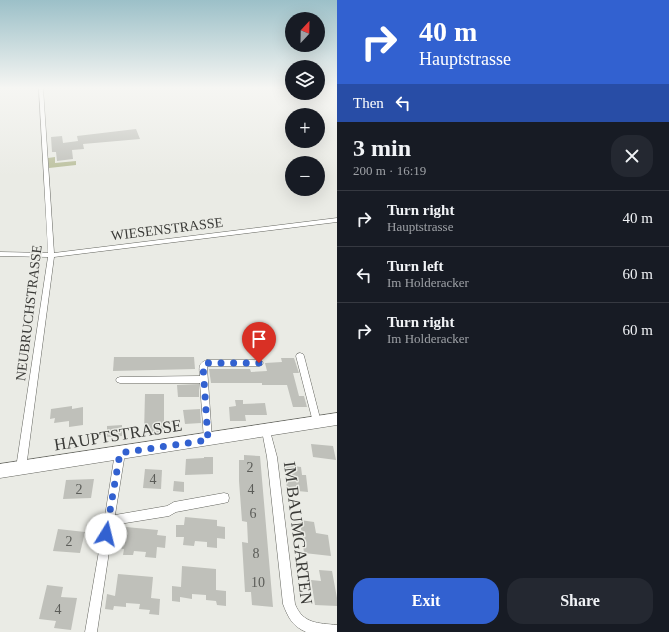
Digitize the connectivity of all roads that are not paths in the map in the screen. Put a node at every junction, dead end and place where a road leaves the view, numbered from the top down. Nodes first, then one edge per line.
1 (43, 117) edge
2 (337, 220) edge
3 (0, 254) edge
4 (51, 255) junction
5 (300, 356) dead end
6 (259, 363) dead end
7 (204, 379) junction
8 (120, 380) dead end
9 (337, 419) edge
10 (317, 422) junction
11 (266, 431) junction
12 (208, 440) junction
13 (120, 453) junction
14 (21, 468) junction
15 (0, 471) edge
16 (224, 498) dead end
17 (108, 520) junction
18 (337, 631) edge
19 (91, 632) edge

1 - 4 street, NEUBRUCHSTRASSE
2 - 4 street, WIESENSTRASSE
3 - 4 street, WIESENSTRASSE
4 - 14 street, NEUBRUCHSTRASSE
5 - 10 street
6 - 7 street
7 - 8 street
7 - 12 street
9 - 10 main road, HAUPTSTRASSE
10 - 11 main road, HAUPTSTRASSE
11 - 12 main road, HAUPTSTRASSE
11 - 18 street, IM BAUMGARTEN
12 - 13 main road, HAUPTSTRASSE
13 - 14 main road, HAUPTSTRASSE
13 - 17 street
14 - 15 main road, HAUPTSTRASSE
16 - 17 street
17 - 19 street

